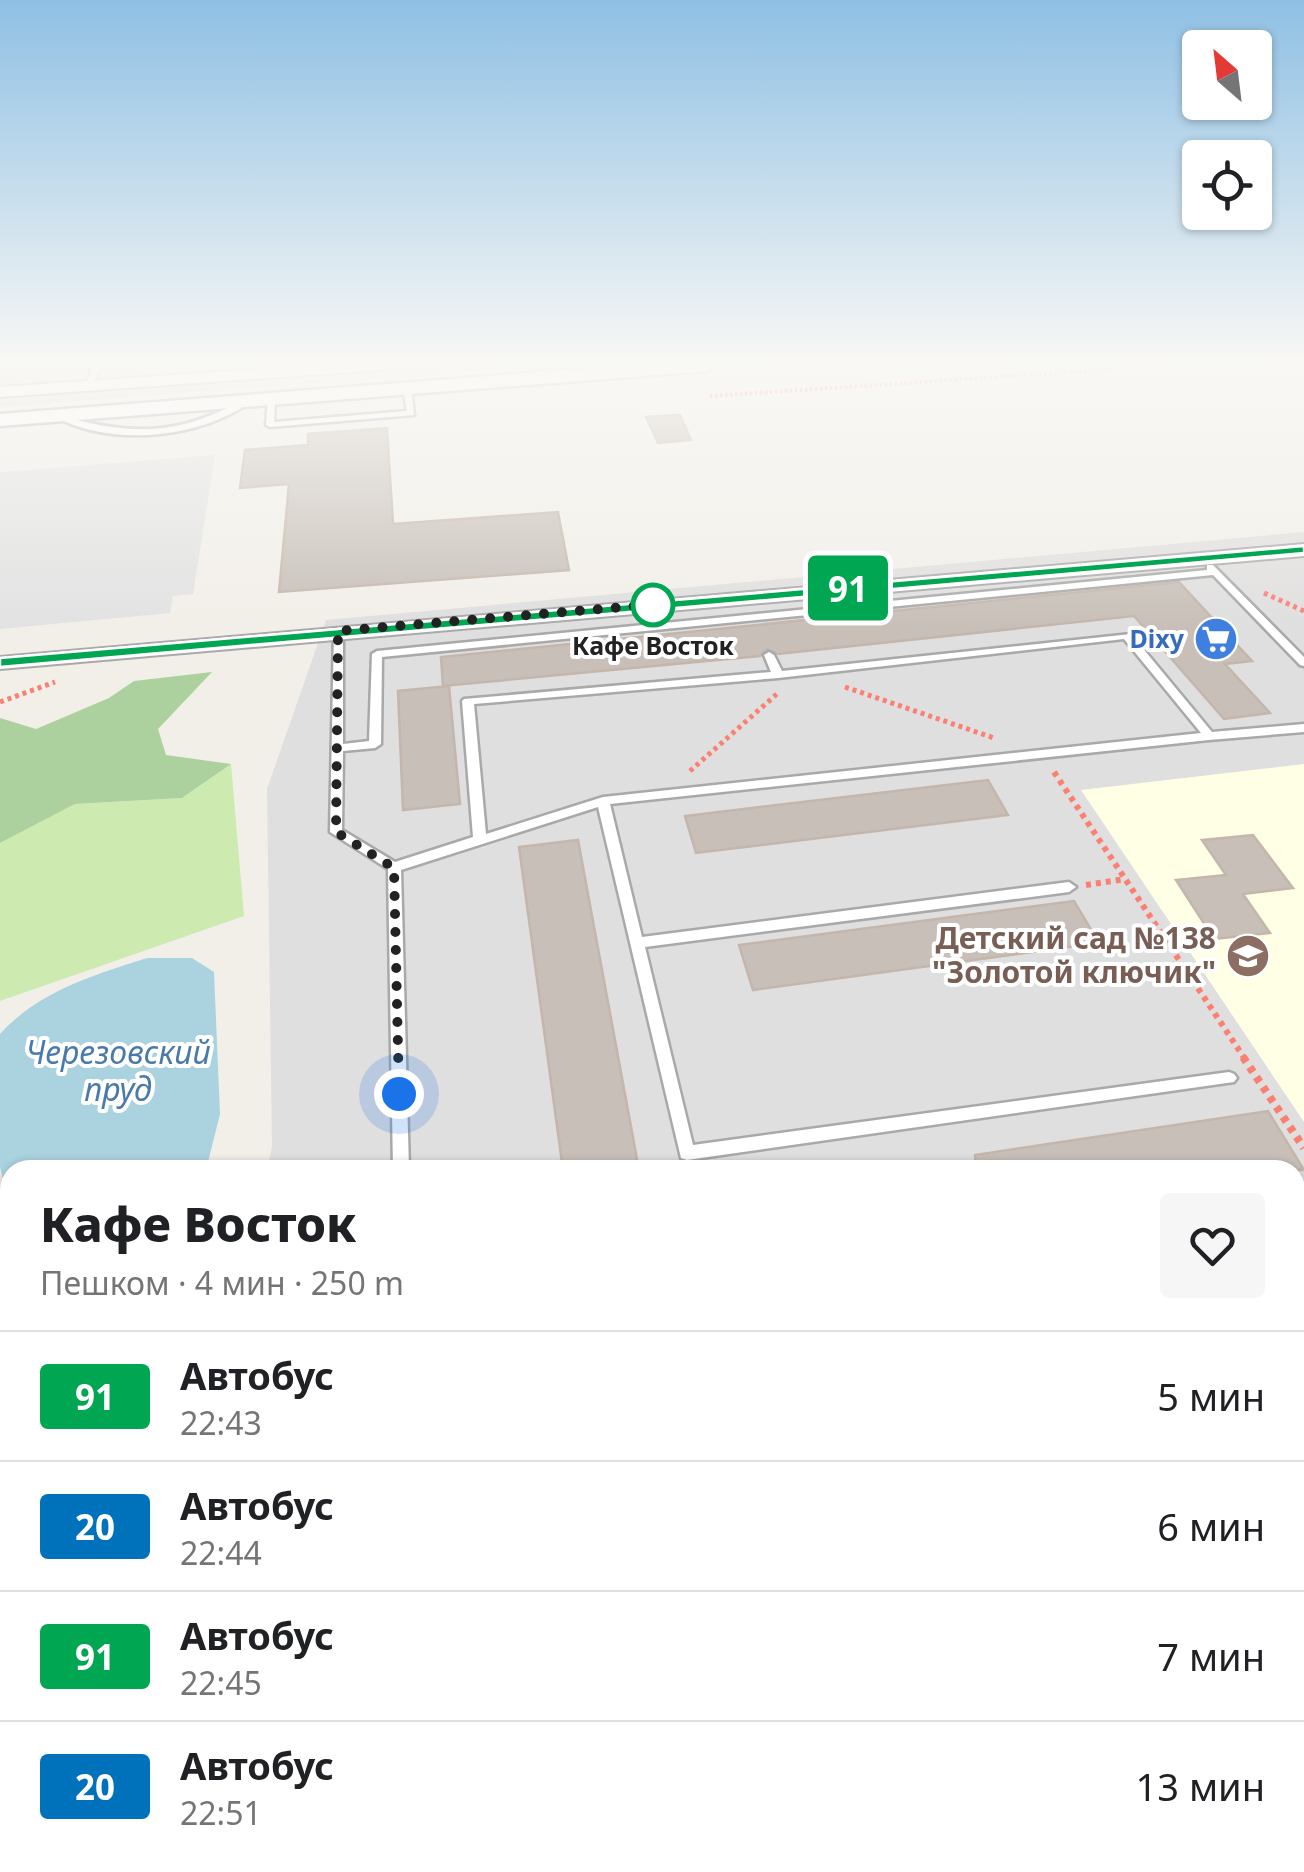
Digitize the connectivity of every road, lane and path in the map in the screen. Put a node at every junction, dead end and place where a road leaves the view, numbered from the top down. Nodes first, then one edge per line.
1 (1304, 550) edge
2 (1209, 565) junction
3 (744, 597) junction
4 (756, 623) junction
5 (338, 631) junction
6 (769, 655) dead end
7 (0, 662) edge
8 (1304, 663) edge
9 (801, 672) junction
10 (778, 674) junction
11 (1304, 728) edge
12 (1209, 736) junction
13 (337, 748) junction
14 (1042, 754) junction
15 (663, 794) junction
16 (603, 800) junction
17 (480, 840) junction
18 (394, 868) junction
19 (1125, 878) junction
20 (1069, 887) joint
21 (637, 943) junction
22 (1228, 1078) dead end
23 (1304, 1148) edge
24 (401, 1160) edge

1 - 2 street
2 - 3 street
2 - 4 lane
2 - 8 lane
3 - 4 lane
3 - 5 street
4 - 13 lane
5 - 7 street
5 - 13 lane
6 - 10 lane
9 - 10 lane
9 - 12 lane
9 - 14 path
9 - 15 path
10 - 17 lane
11 - 12 lane
12 - 14 lane
13 - 18 lane
14 - 15 lane
14 - 19 path
15 - 16 lane
16 - 17 lane
16 - 21 lane
17 - 18 lane
18 - 24 lane
19 - 20 path
19 - 23 path
20 - 21 lane
21 - 22 lane

